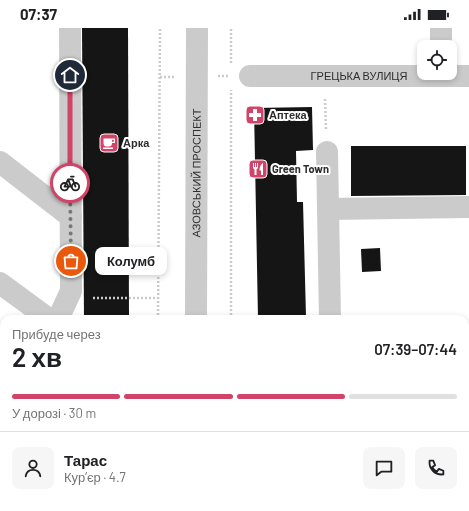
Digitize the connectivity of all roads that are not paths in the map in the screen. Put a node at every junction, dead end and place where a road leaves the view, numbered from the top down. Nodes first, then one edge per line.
1 (70, 28) edge
2 (197, 28) edge
3 (441, 28) edge
4 (441, 40) edge
5 (417, 75) edge
6 (457, 76) edge
7 (469, 76) edge
8 (237, 79) road end
9 (326, 152) road end
10 (0, 162) edge
11 (469, 207) edge
12 (328, 208) junction
13 (71, 217) junction
14 (0, 282) edge
15 (44, 315) edge
16 (60, 315) edge
17 (196, 315) edge
18 (330, 315) edge

1 - 13 street
2 - 17 street, АЗОВСЬКИЙ ПРОСПЕКТ
3 - 4 street
5 - 8 street, ГРЕЦЬКА ВУЛИЦЯ
6 - 7 street, ГРЕЦЬКА ВУЛИЦЯ
9 - 12 street
10 - 13 street
11 - 12 street
12 - 18 street
13 - 16 street
14 - 15 street

